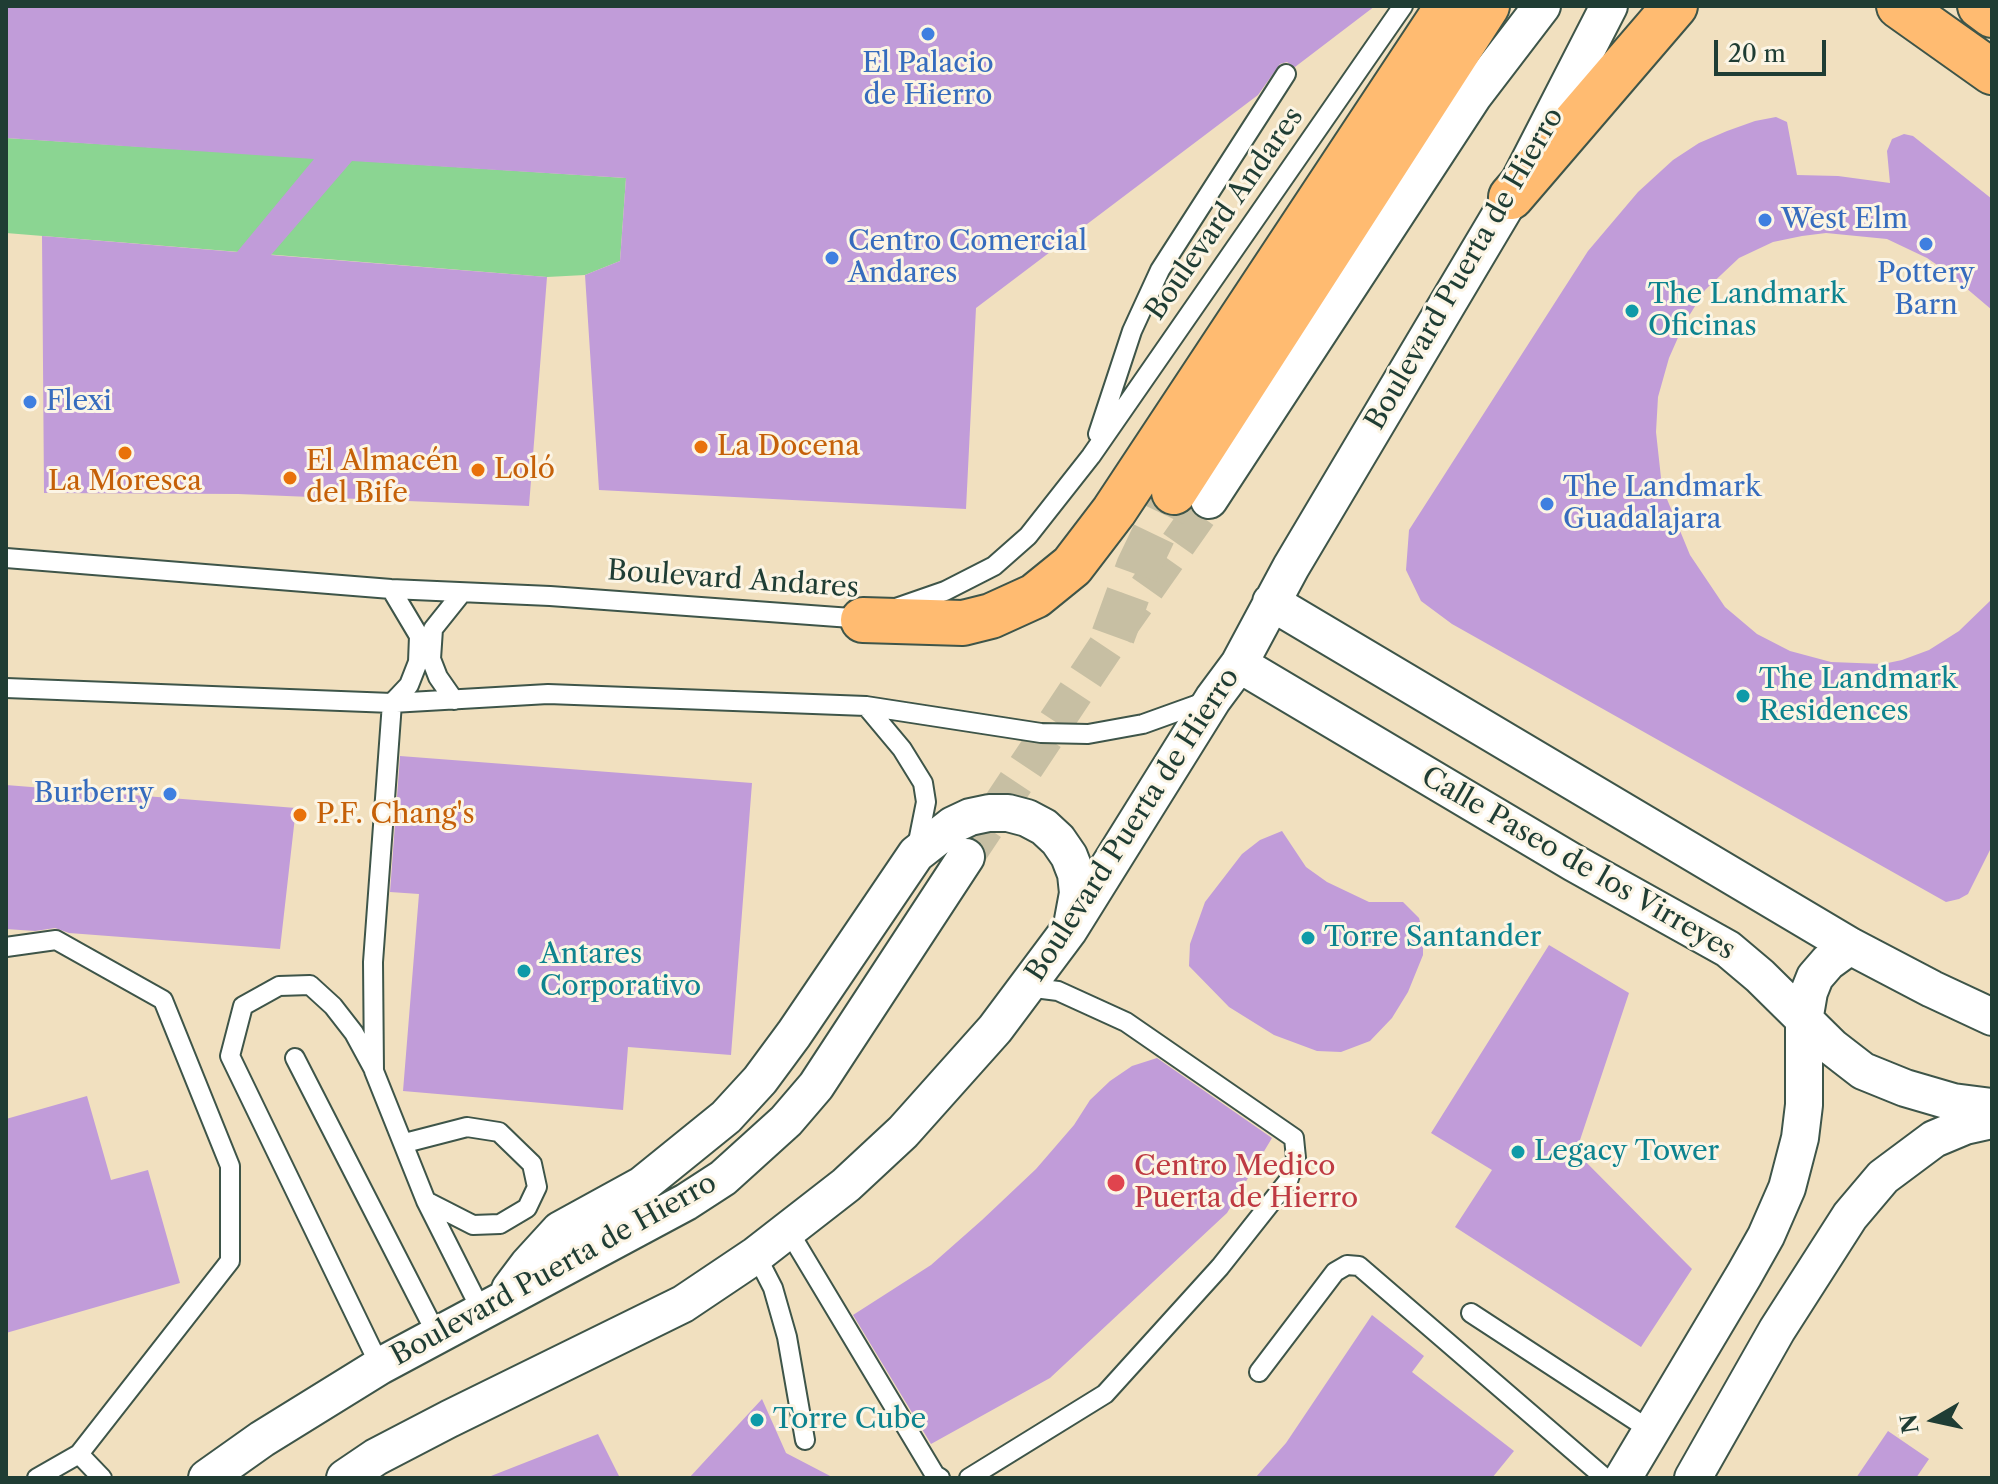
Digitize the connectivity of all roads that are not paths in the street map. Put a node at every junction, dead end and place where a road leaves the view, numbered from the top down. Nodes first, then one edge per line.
1 (1403, 6) edge
2 (1448, 6) edge
3 (1487, 6) edge
4 (1542, 6) edge
5 (1609, 6) edge
6 (1675, 6) edge
7 (1899, 6) edge
8 (1980, 6) edge
9 (1992, 15) edge
10 (1992, 72) edge
11 (1286, 74) dead end
12 (1511, 197) junction
13 (1091, 456) junction
14 (1191, 496) joint
15 (6, 558) edge
16 (391, 589) junction
17 (461, 594) junction
18 (1271, 602) junction
19 (863, 620) junction
20 (1239, 664) junction
21 (6, 688) edge
22 (1213, 699) junction
23 (454, 700) junction
24 (392, 703) junction
25 (866, 706) junction
26 (916, 854) junction
27 (966, 857) tunnel mouth
28 (1069, 930) junction
29 (1850, 946) junction
30 (6, 947) edge
31 (1027, 987) junction
32 (1992, 1017) edge
33 (1804, 1021) junction
34 (295, 1058) dead end
35 (374, 1071) junction
36 (1992, 1107) edge
37 (1992, 1120) edge
38 (405, 1143) junction
39 (426, 1201) junction
40 (788, 1230) junction
41 (756, 1255) junction
42 (492, 1305) junction
43 (1471, 1313) dead end
44 (437, 1335) junction
45 (380, 1366) junction
46 (1259, 1372) dead end
47 (1650, 1430) junction
48 (805, 1440) dead end
49 (79, 1454) junction
50 (1589, 1462) junction
51 (37, 1478) edge
52 (102, 1478) edge
53 (207, 1478) edge
54 (345, 1478) edge
55 (940, 1478) edge
56 (969, 1478) edge
57 (1578, 1478) edge
58 (1605, 1478) edge
59 (1623, 1478) edge
60 (1693, 1478) edge

1 - 13 lane, Boulevard Andares
2 - 19 main road
3 - 14 main road
4 - 14 street
5 - 12 street, Boulevard Puerta de Hierro
6 - 12 main road
7 - 10 main road
8 - 9 main road
11 - 13 lane
12 - 18 street, Boulevard Puerta de Hierro
13 - 19 lane, Boulevard Andares
15 - 16 lane, Boulevard Andares
16 - 17 lane, Boulevard Andares
16 - 24 lane
17 - 19 lane, Boulevard Andares
17 - 23 lane
18 - 20 street, Boulevard Puerta de Hierro
18 - 29 street
20 - 22 street, Boulevard Puerta de Hierro
20 - 33 street, Calle Paseo de los Virreyes
21 - 24 lane
22 - 25 lane
22 - 28 street, Boulevard Puerta de Hierro
23 - 24 lane
23 - 25 lane
24 - 35 lane
25 - 26 lane
26 - 28 street
26 - 42 street
27 - 42 street, Boulevard Puerta de Hierro
28 - 31 street, Boulevard Puerta de Hierro
29 - 32 street
29 - 33 street
30 - 49 lane
31 - 40 street, Boulevard Puerta de Hierro
31 - 56 lane
33 - 36 street, Calle Paseo de los Virreyes
33 - 47 street
34 - 44 lane
35 - 38 lane
35 - 45 lane
37 - 60 street
38 - 39 lane
38 - 39 lane
39 - 42 lane
40 - 41 street, Boulevard Puerta de Hierro
40 - 55 lane
41 - 48 lane
41 - 54 street, Boulevard Puerta de Hierro
42 - 44 street, Boulevard Puerta de Hierro
43 - 47 lane
44 - 45 street, Boulevard Puerta de Hierro
45 - 53 street, Boulevard Puerta de Hierro
46 - 50 lane
47 - 59 street
49 - 51 lane
49 - 52 lane
50 - 57 lane
50 - 58 lane

